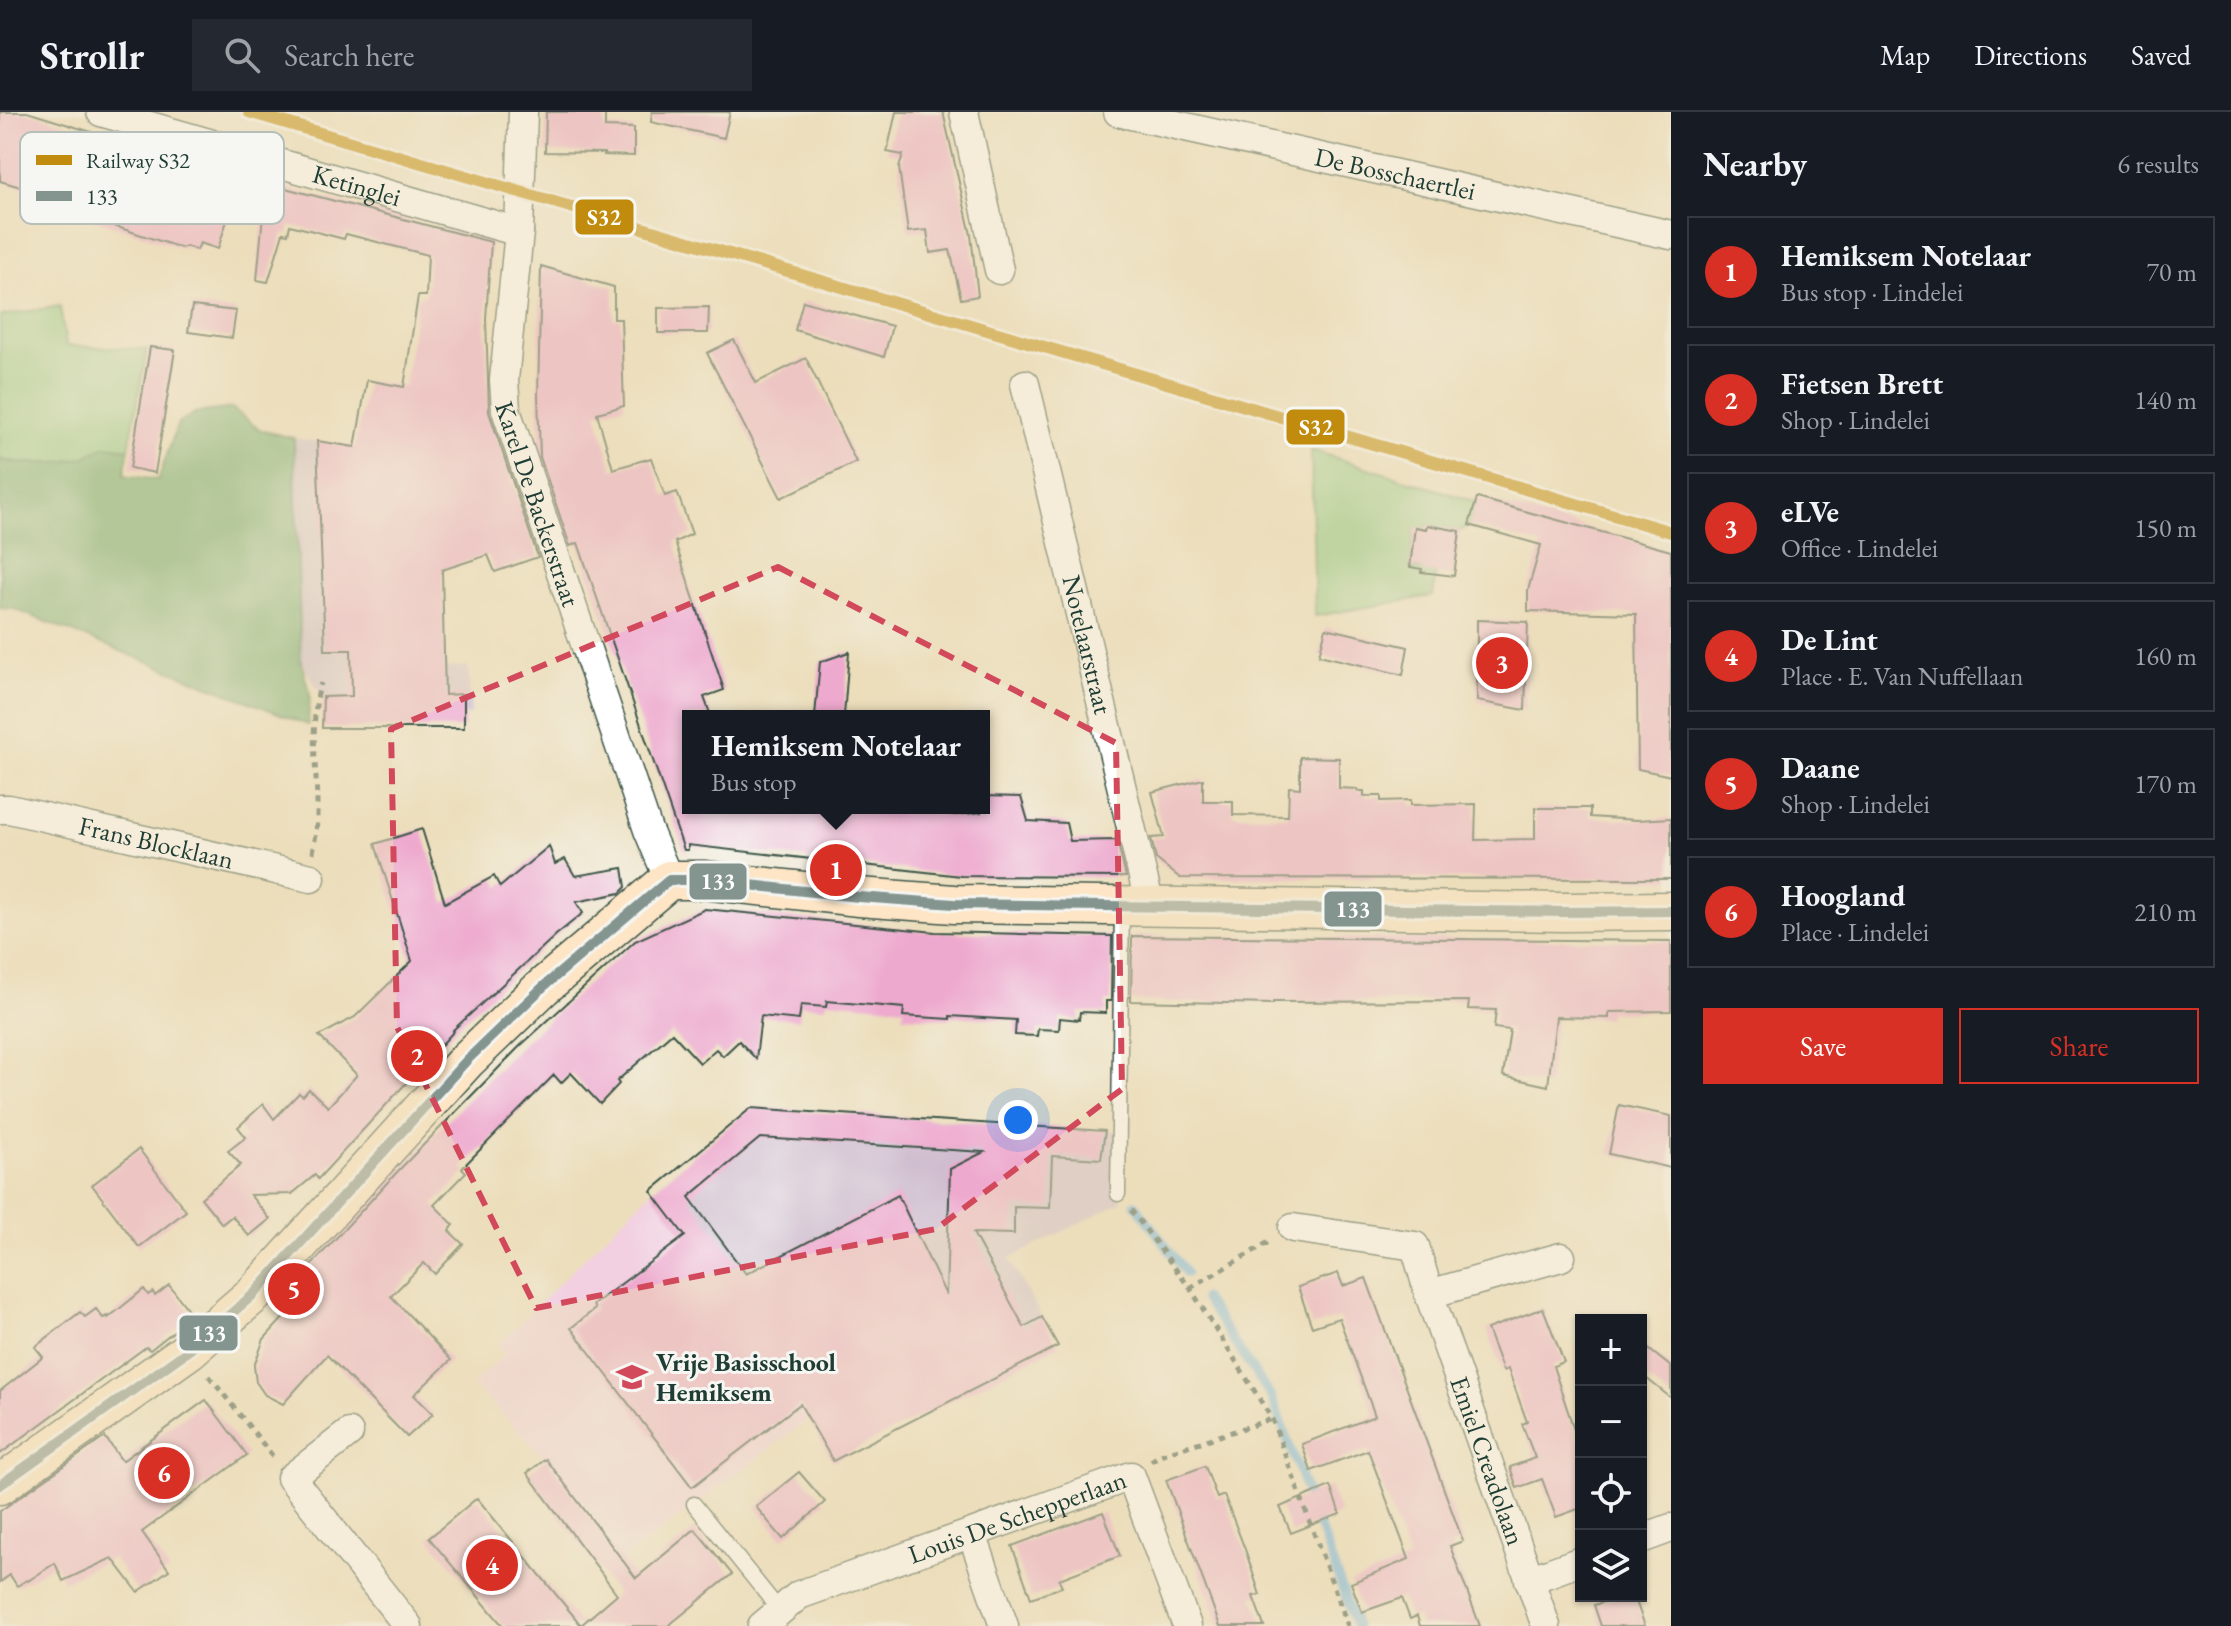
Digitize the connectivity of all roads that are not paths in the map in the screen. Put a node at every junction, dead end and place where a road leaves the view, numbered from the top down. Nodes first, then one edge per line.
1 (101, 112) edge
2 (523, 112) edge
3 (964, 112) edge
4 (1118, 112) edge
5 (171, 132) edge
6 (284, 165) edge
7 (519, 232) junction
8 (1671, 235) edge
9 (999, 270) dead end
10 (1025, 384) dead end
11 (0, 809) edge
12 (311, 878) road end
13 (669, 880) junction
14 (1136, 905) junction
15 (1671, 911) edge
16 (1118, 1194) road end
17 (1293, 1228) road end
18 (1561, 1257) dead end
19 (1429, 1294) junction
20 (349, 1433) dead end
21 (0, 1485) edge
22 (694, 1504) dead end
23 (1671, 1528) edge
24 (972, 1534) junction
25 (1647, 1537) edge
26 (1574, 1564) edge
27 (1529, 1580) junction
28 (780, 1611) edge
29 (408, 1626) edge
30 (1004, 1626) edge
31 (1187, 1626) edge
32 (1546, 1626) edge

1 - 5 street, Ketinglei
2 - 7 street, Karel De Backerstraat
3 - 9 street
4 - 8 street, De Bosschaertlei
6 - 7 street, Ketinglei
7 - 13 street, Karel De Backerstraat
10 - 14 street, Notelaarstraat
11 - 12 street, Frans Blocklaan
13 - 14 street
13 - 21 street
14 - 15 street
14 - 16 lane
17 - 19 street, Emiel Creadolaan
18 - 19 street
19 - 27 street, Emiel Creadolaan
20 - 29 street
22 - 28 lane
23 - 25 street
24 - 28 street, Louis De Schepperlaan
24 - 30 street
24 - 31 street, Louis De Schepperlaan
26 - 27 street
27 - 32 street, Emiel Creadolaan

